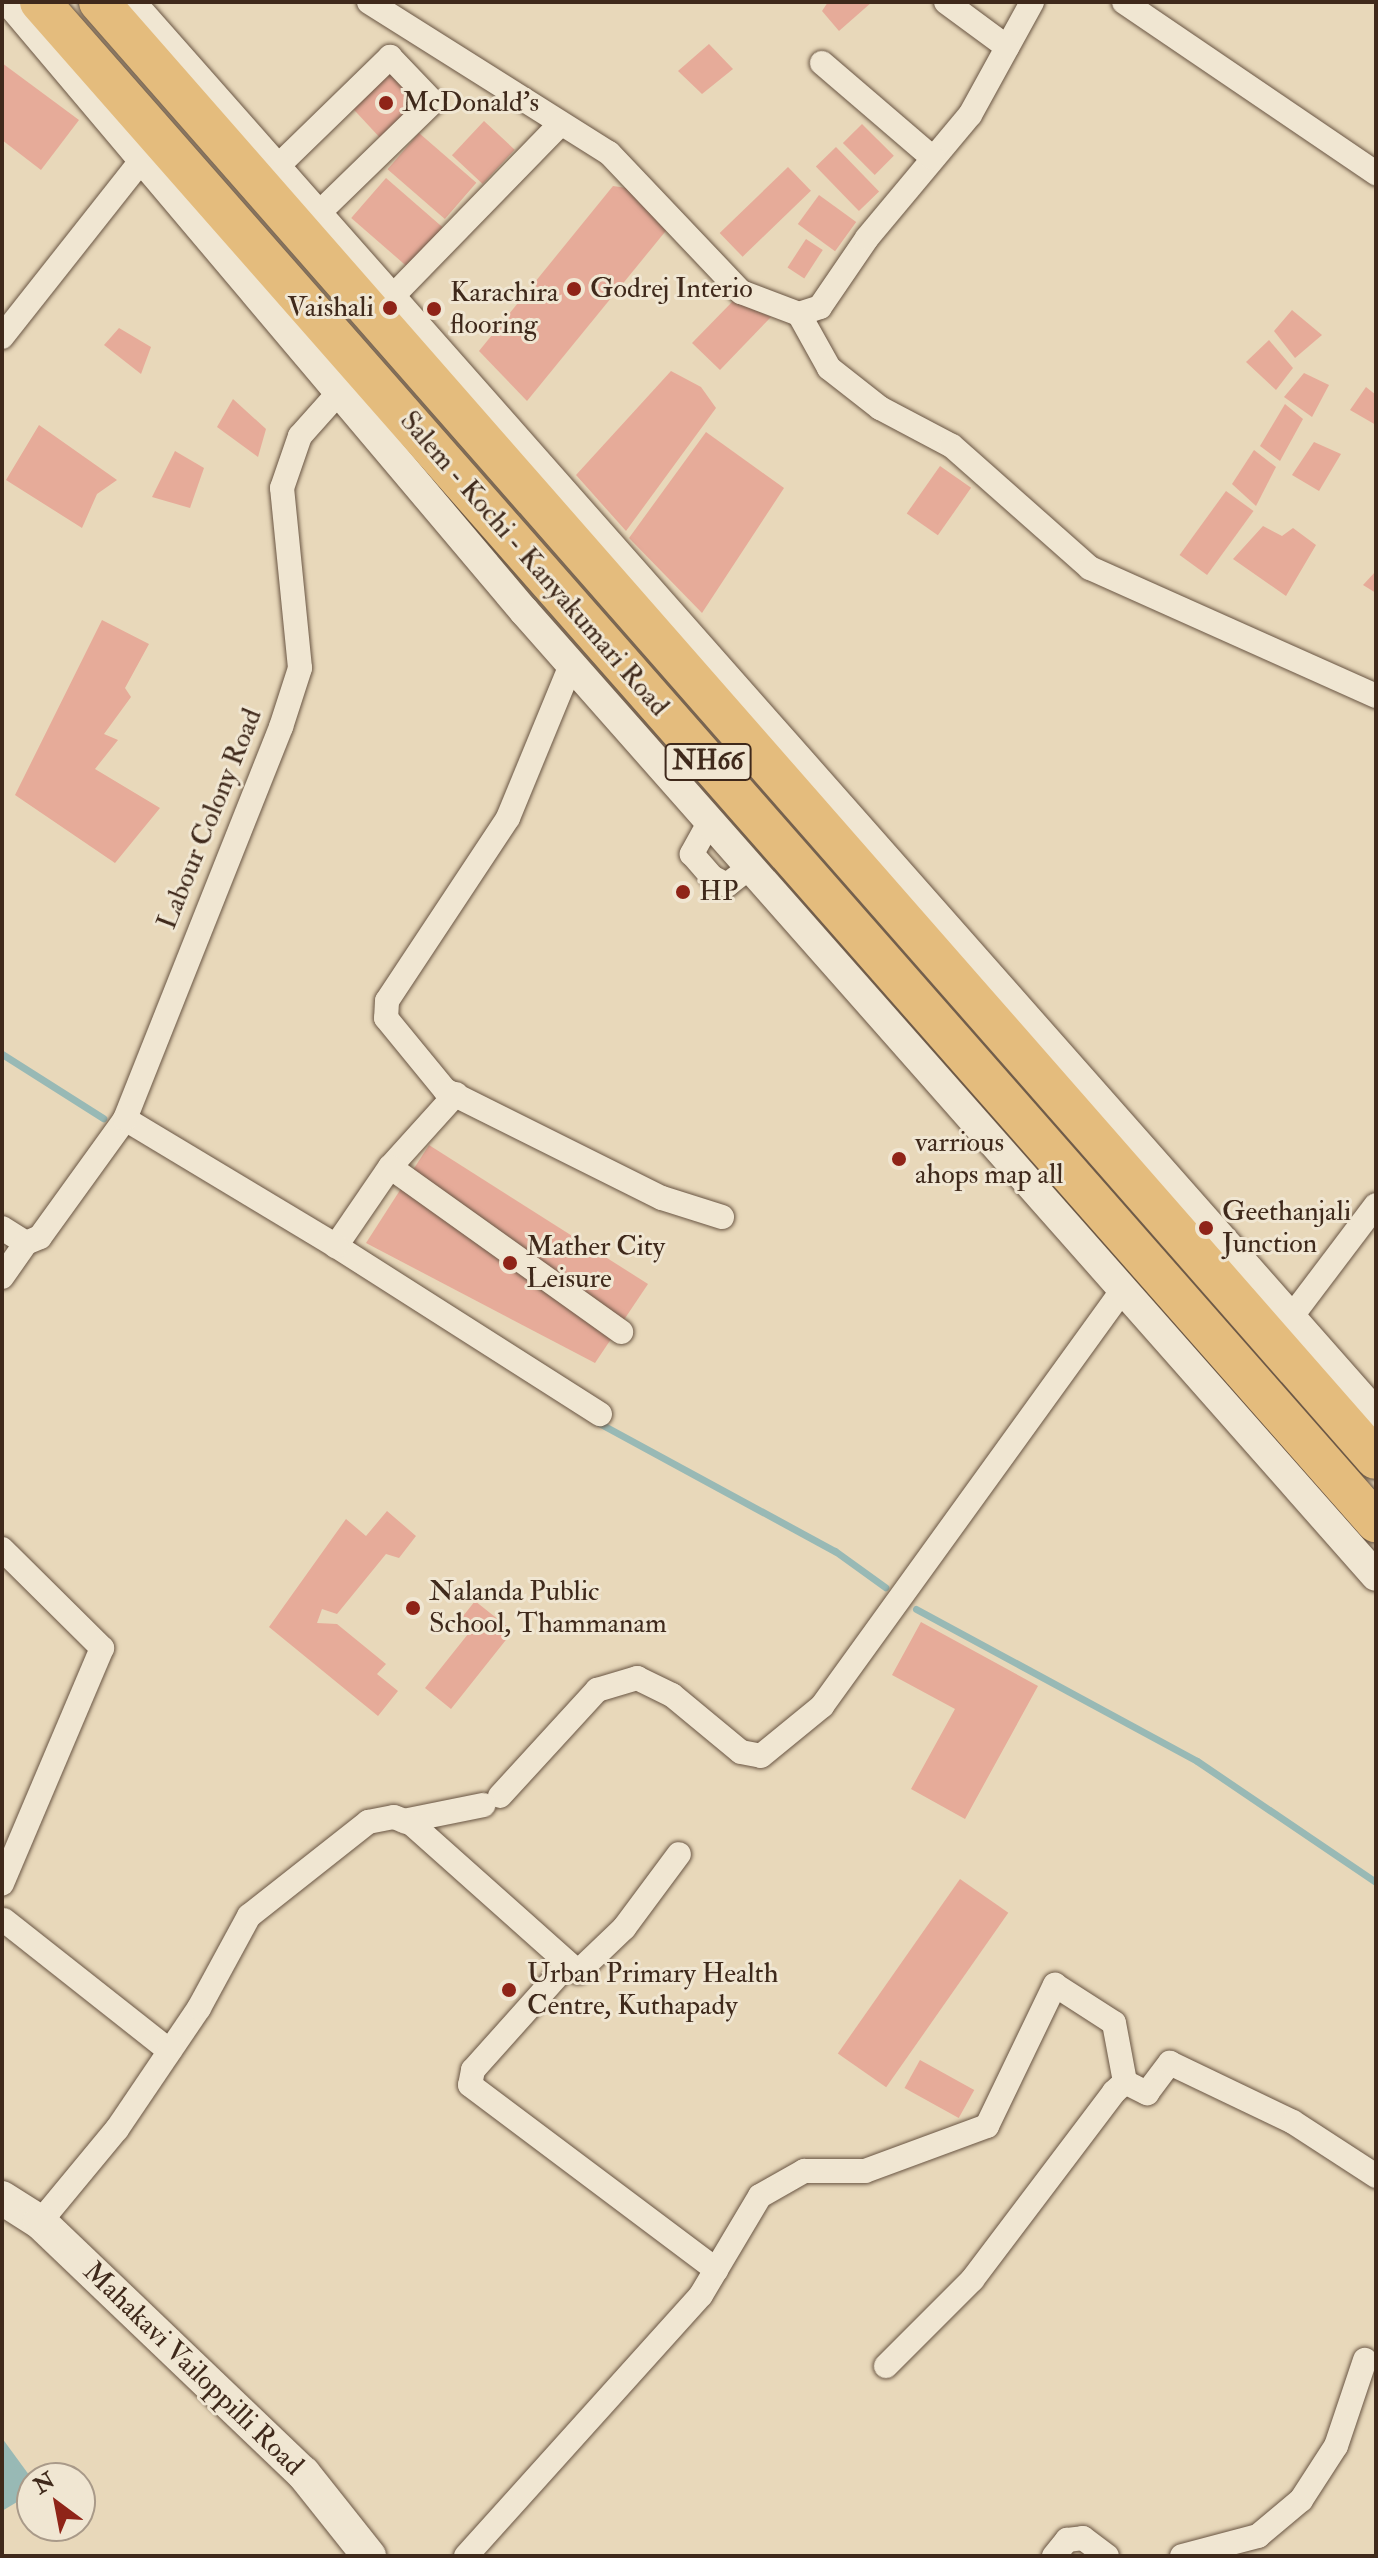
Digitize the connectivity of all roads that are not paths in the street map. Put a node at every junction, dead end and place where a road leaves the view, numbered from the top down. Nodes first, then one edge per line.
1 (10, 2) edge
2 (40, 2) edge
3 (99, 2) edge
4 (130, 2) edge
5 (369, 2) edge
6 (946, 2) edge
7 (1032, 2) edge
8 (1124, 2) edge
9 (1007, 47) junction
10 (822, 63) dead end
11 (560, 124) junction
12 (145, 156) junction
13 (933, 158) junction
14 (277, 167) junction
15 (1376, 173) edge
16 (318, 214) junction
17 (391, 298) junction
18 (799, 314) junction
19 (2, 337) edge
20 (341, 390) junction
21 (518, 478) junction
22 (486, 509) junction
23 (571, 665) junction
24 (1376, 696) edge
25 (710, 821) junction
26 (747, 844) junction
27 (974, 978) junction
28 (456, 1094) junction
29 (125, 1119) junction
30 (390, 1167) junction
31 (1376, 1205) edge
32 (722, 1217) dead end
33 (2, 1228) edge
34 (26, 1243) junction
35 (336, 1246) junction
36 (2, 1277) edge
37 (1124, 1288) junction
38 (1292, 1316) junction
39 (621, 1332) dead end
40 (600, 1414) dead end
41 (1376, 1414) edge
42 (1376, 1459) edge
43 (1376, 1522) edge
44 (2, 1549) edge
45 (1376, 1576) edge
46 (404, 1821) junction
47 (679, 1854) dead end
48 (2, 1884) edge
49 (4, 1920) dead end
50 (567, 1965) junction
51 (170, 2051) junction
52 (1125, 2082) junction
53 (1376, 2176) edge
54 (2, 2198) edge
55 (40, 2222) junction
56 (716, 2270) junction
57 (1365, 2360) dead end
58 (886, 2366) dead end
59 (369, 2556) edge
60 (466, 2556) edge
61 (1054, 2556) edge
62 (1107, 2556) edge
63 (1182, 2556) edge

1 - 12 street
2 - 22 highway, Salem - Kochi - Kanyakumari Road / NH66
3 - 21 highway, Salem - Kochi - Kanyakumari Road / NH66
4 - 14 street
5 - 11 street
6 - 9 street
7 - 9 street
8 - 15 street
9 - 13 street
10 - 13 street
11 - 17 street
11 - 18 street
12 - 19 street
12 - 20 street
13 - 18 street
14 - 16 street
14 - 16 street
16 - 17 street
17 - 27 street
18 - 24 street
20 - 23 street
20 - 29 street, Labour Colony Road
21 - 22 highway
21 - 27 highway, Salem - Kochi - Kanyakumari Road / NH66
22 - 26 highway, Salem - Kochi - Kanyakumari Road / NH66
23 - 25 street
23 - 28 street
25 - 26 street
25 - 26 street
26 - 37 street
26 - 43 highway, Salem - Kochi - Kanyakumari Road / NH66
27 - 38 street
27 - 42 highway, Salem - Kochi - Kanyakumari Road / NH66
28 - 30 street
28 - 32 street
29 - 34 street, Labour Colony Road
29 - 35 street
30 - 35 street
30 - 39 street
31 - 38 street
33 - 34 street
34 - 36 street
35 - 40 street
37 - 45 street
37 - 46 street
38 - 41 street
44 - 48 street
46 - 50 street
46 - 51 street
47 - 50 street
49 - 51 street
50 - 56 street
51 - 55 street
52 - 53 street
52 - 56 street
52 - 58 street
54 - 55 main road, Mahakavi Vailoppilli Road
55 - 59 main road, Mahakavi Vailoppilli Road
56 - 60 street
57 - 63 street
61 - 62 street

